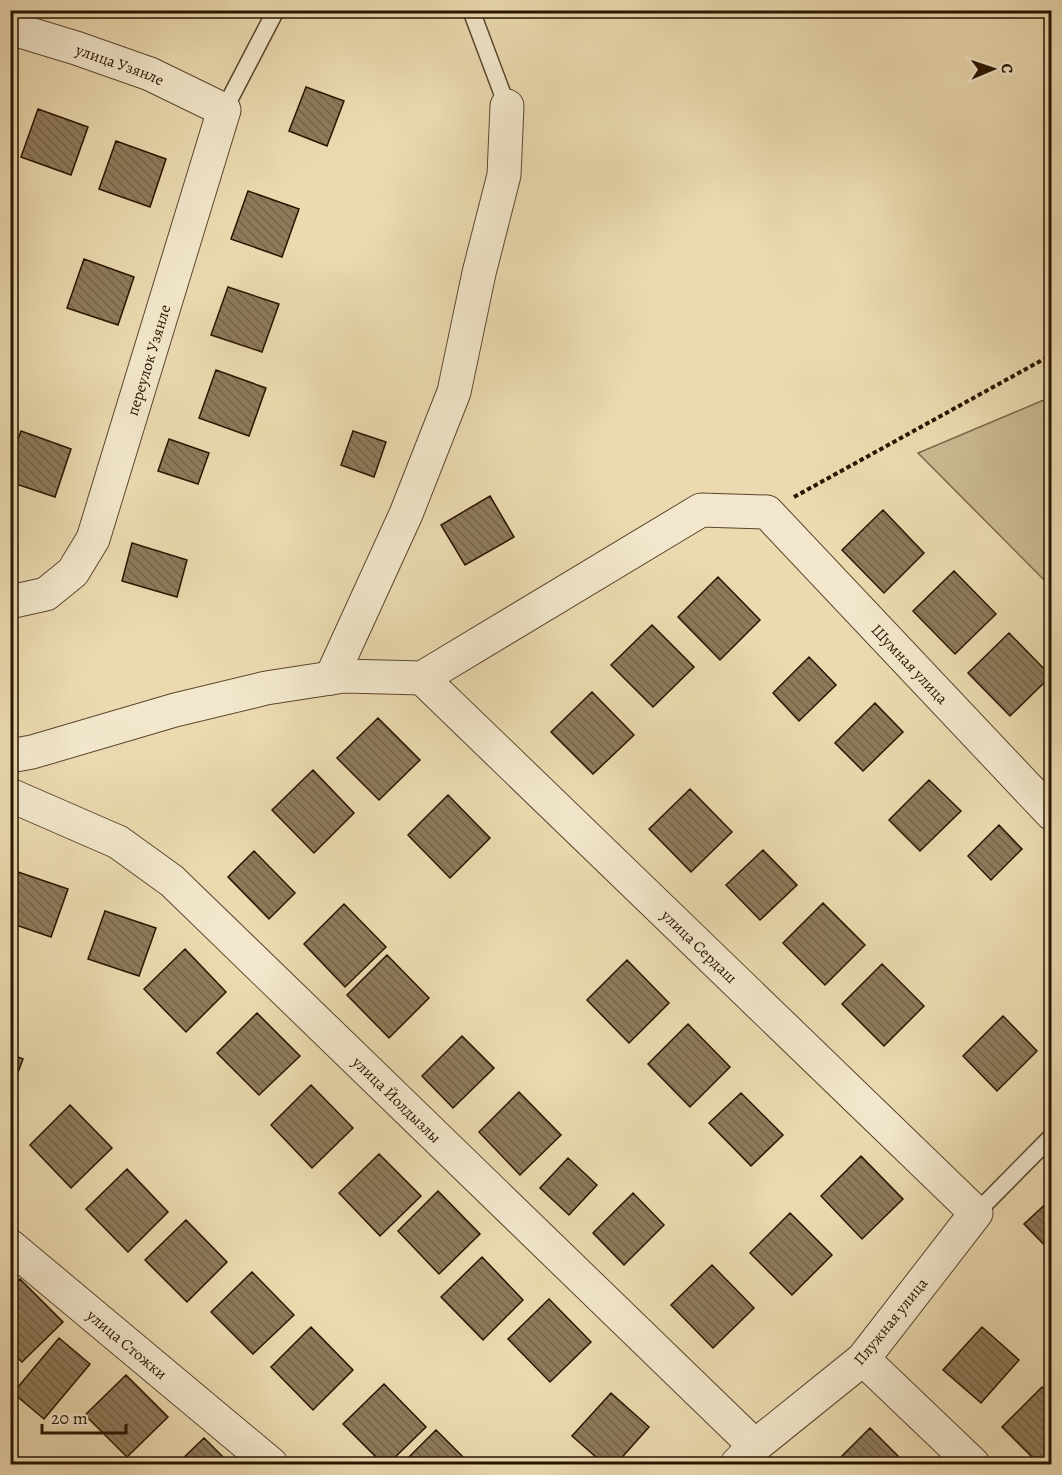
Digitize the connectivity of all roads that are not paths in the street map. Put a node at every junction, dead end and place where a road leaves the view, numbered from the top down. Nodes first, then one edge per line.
1 (276, 10) edge
2 (471, 10) edge
3 (10, 28) edge
4 (507, 106) joint
5 (224, 110) junction
6 (10, 602) edge
7 (331, 678) junction
8 (422, 678) junction
9 (21, 754) edge
10 (13, 796) edge
11 (1052, 814) edge
12 (1052, 1136) edge
13 (976, 1213) junction
14 (10, 1246) edge
15 (863, 1359) junction
16 (746, 1455) edge
17 (271, 1464) edge
18 (973, 1464) edge

1 - 5 lane
2 - 4 lane
3 - 5 street, улица Узянле
4 - 7 street
5 - 6 street, переулок Узянле
7 - 8 street
7 - 9 street
8 - 11 street, Шумная улица
8 - 13 street, улица Сердаш
9 - 10 street
10 - 16 street, улица Йолдызлы
12 - 13 lane
13 - 15 street, Плужная улица
14 - 17 street, улица Стожки
15 - 16 street, Плужная улица
15 - 18 street

